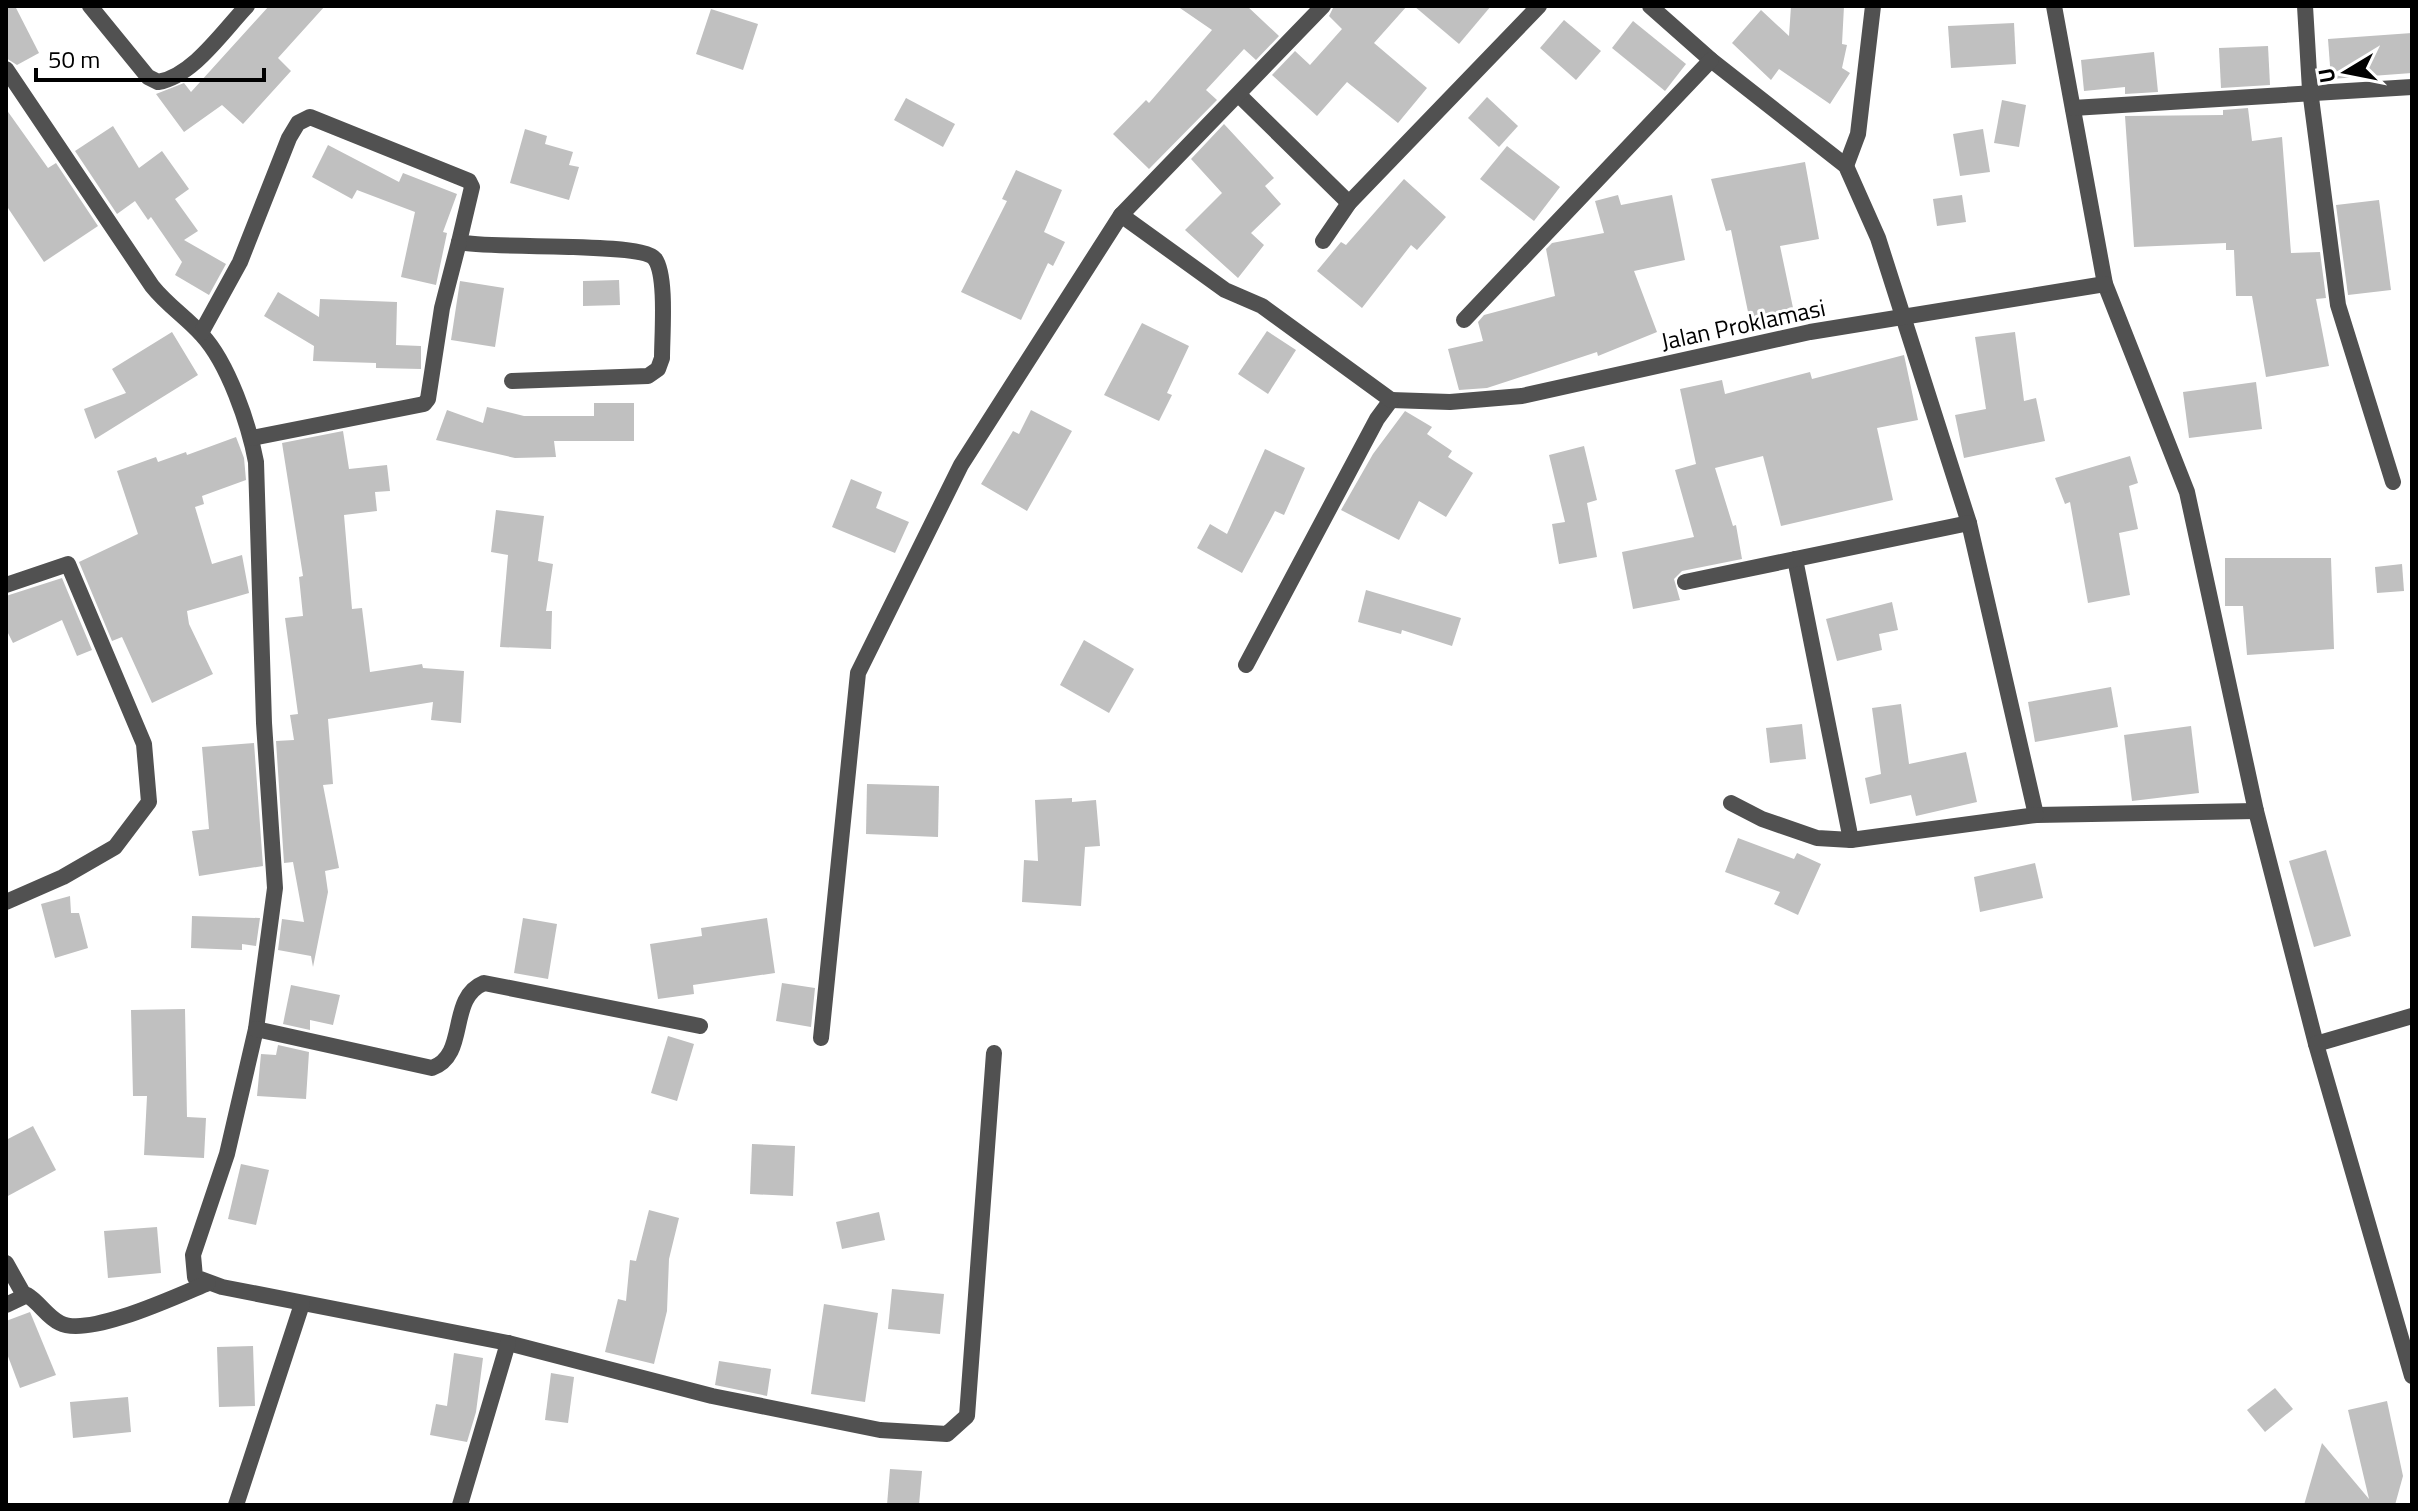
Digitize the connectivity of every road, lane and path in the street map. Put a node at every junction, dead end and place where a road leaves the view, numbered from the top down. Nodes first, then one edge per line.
1 (90, 6) edge
2 (247, 6) edge
3 (1323, 6) edge
4 (1539, 6) edge
5 (1650, 6) edge
6 (1873, 6) edge
7 (2054, 6) edge
8 (2305, 6) edge
9 (1711, 60) junction
10 (6, 69) edge
11 (2412, 87) edge
12 (2310, 90) junction
13 (1239, 95) junction
14 (2073, 108) junction
15 (1846, 166) junction
16 (1349, 203) junction
17 (1121, 215) junction
18 (1323, 241) dead end
19 (459, 242) junction
20 (2105, 284) junction
21 (1904, 318) junction
22 (1464, 320) dead end
23 (201, 333) junction
24 (512, 381) dead end
25 (1391, 400) junction
26 (252, 438) junction
27 (2393, 482) dead end
28 (1969, 523) junction
29 (1795, 559) junction
30 (1685, 582) dead end
31 (6, 585) edge
32 (1246, 665) dead end
33 (1731, 803) dead end
34 (2256, 811) junction
35 (2036, 815) junction
36 (1851, 840) junction
37 (6, 902) edge
38 (2412, 1016) edge
39 (700, 1026) dead end
40 (256, 1029) junction
41 (821, 1038) dead end
42 (2316, 1044) junction
43 (994, 1053) dead end
44 (6, 1263) edge
45 (208, 1283) junction
46 (24, 1295) junction
47 (302, 1304) junction
48 (6, 1305) edge
49 (508, 1343) junction
50 (2412, 1376) edge
51 (236, 1505) edge
52 (460, 1505) edge

1 - 2 street
3 - 13 street
4 - 16 street
5 - 9 street
6 - 15 street
7 - 14 street
8 - 12 street
9 - 15 street
9 - 22 street
10 - 23 street
11 - 12 street
12 - 14 street
12 - 27 street
13 - 16 street
13 - 17 street
14 - 20 street
15 - 21 street
16 - 18 street
17 - 25 street
17 - 41 street
19 - 23 street
19 - 24 street
19 - 26 street
20 - 21 street, Jalan Proklamasi
20 - 34 street
21 - 25 street, Jalan Proklamasi
21 - 28 street
23 - 26 street
25 - 32 street
26 - 40 street
28 - 29 street
28 - 35 street
29 - 30 street
29 - 36 street
31 - 37 street
33 - 36 street
34 - 35 street
34 - 42 street
35 - 36 street
38 - 42 street
39 - 40 street
40 - 45 street
42 - 50 street
43 - 49 street
44 - 46 street
45 - 46 street
45 - 47 street
46 - 48 street
47 - 49 street
47 - 51 street
49 - 52 street

